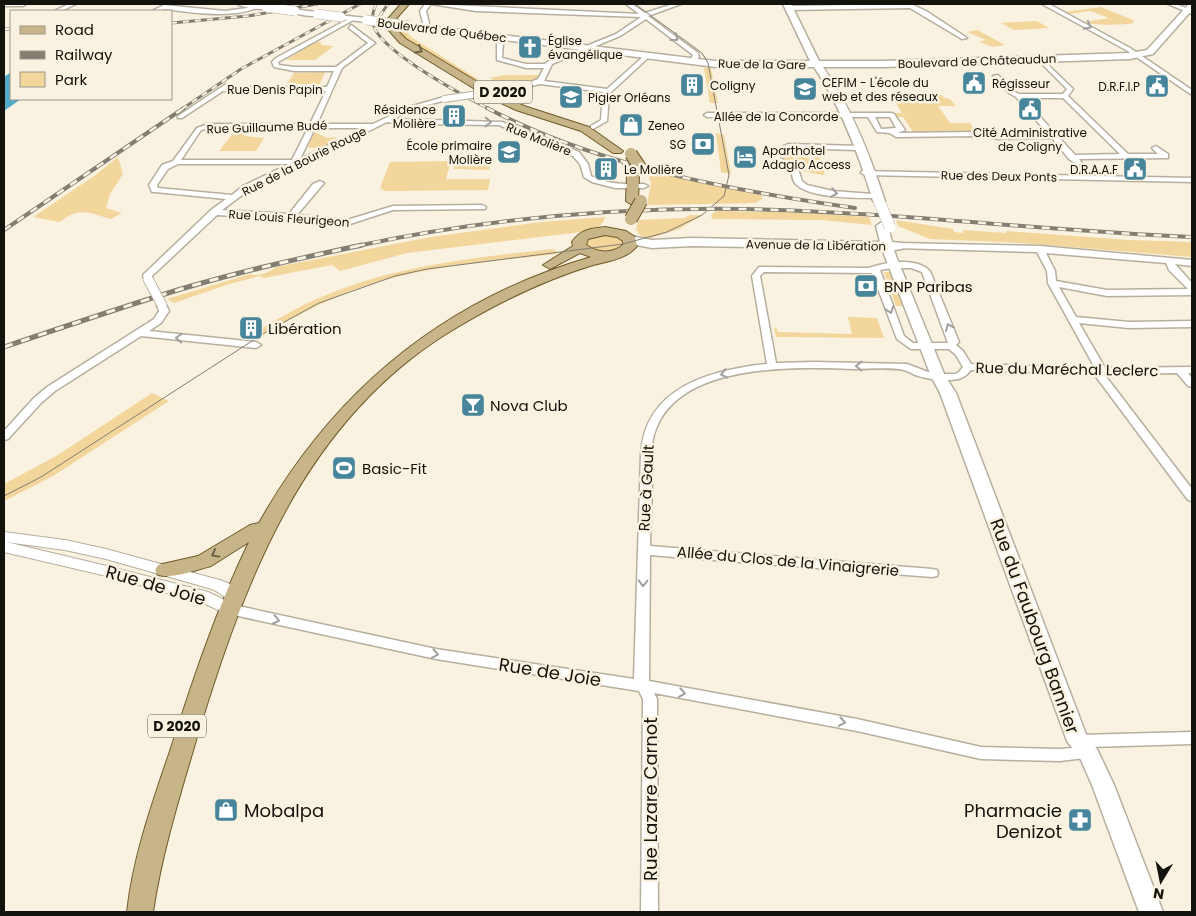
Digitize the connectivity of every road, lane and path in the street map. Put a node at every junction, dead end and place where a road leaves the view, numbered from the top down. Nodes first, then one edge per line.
1 (4, 4) edge
2 (22, 4) edge
3 (73, 4) edge
4 (241, 4) edge
5 (405, 4) edge
6 (414, 4) edge
7 (428, 4) edge
8 (434, 4) edge
9 (536, 4) edge
10 (629, 4) edge
11 (678, 4) edge
12 (1045, 4) edge
13 (1171, 4) edge
14 (165, 6) edge
15 (262, 6) junction
16 (788, 6) edge
17 (1191, 9) edge
18 (60, 10) edge
19 (295, 11) joint
20 (534, 11) junction
21 (645, 16) junction
22 (352, 22) junction
23 (418, 24) junction
24 (506, 38) junction
25 (964, 38) dead end
26 (586, 48) junction
27 (647, 56) junction
28 (1140, 56) junction
29 (1040, 59) junction
30 (690, 62) junction
31 (708, 64) joint
32 (816, 65) junction
33 (548, 66) junction
34 (338, 69) junction
35 (996, 76) dead end
36 (231, 82) dead end
37 (540, 82) junction
38 (221, 89) junction
39 (330, 89) junction
40 (608, 91) junction
41 (1192, 93) edge
42 (1018, 96) junction
43 (1065, 96) junction
44 (707, 115) dead end
45 (843, 116) junction
46 (870, 116) junction
47 (180, 117) dead end
48 (386, 120) junction
49 (312, 125) junction
50 (374, 126) junction
51 (589, 128) junction
52 (892, 131) junction
53 (1054, 136) junction
54 (302, 147) junction
55 (328, 147) junction
56 (856, 148) junction
57 (1156, 148) dead end
58 (1126, 157) junction
59 (630, 159) junction
60 (177, 162) junction
61 (294, 163) junction
62 (867, 173) junction
63 (1192, 180) edge
64 (320, 183) dead end
65 (639, 186) junction
66 (232, 197) junction
67 (874, 199) junction
68 (482, 208) dead end
69 (214, 212) junction
70 (292, 216) junction
71 (627, 219) junction
72 (597, 231) junction
73 (629, 238) junction
74 (734, 244) junction
75 (893, 246) junction
76 (580, 247) junction
77 (1040, 249) junction
78 (616, 254) junction
79 (1168, 261) junction
80 (1192, 263) edge
81 (898, 266) junction
82 (874, 270) junction
83 (1052, 283) junction
84 (1192, 288) edge
85 (1192, 292) edge
86 (1071, 319) junction
87 (1192, 324) edge
88 (141, 333) junction
89 (256, 345) dead end
90 (912, 346) junction
91 (930, 346) junction
92 (951, 346) junction
93 (772, 366) junction
94 (907, 366) junction
95 (968, 367) junction
96 (1180, 370) junction
97 (1192, 370) edge
98 (1100, 371) junction
99 (944, 382) junction
100 (1192, 384) edge
101 (4, 437) edge
102 (297, 468) junction
103 (1192, 497) edge
104 (257, 529) junction
105 (4, 537) edge
106 (12, 549) edge
107 (643, 550) junction
108 (165, 570) junction
109 (932, 573) dead end
110 (229, 595) junction
111 (645, 686) junction
112 (1192, 738) edge
113 (1083, 747) junction
114 (151, 853) junction
115 (140, 912) edge
116 (649, 912) edge
117 (1151, 912) edge

1 - 2 street
3 - 18 street
4 - 15 main road
5 -> 51 main road, D 2020
6 - 51 main road, D 2020
7 - 23 street
8 - 20 street
9 - 20 street
10 - 21 street, Rue de la Gare
11 - 21 street
12 -> 28 street
13 - 17 street
14 - 15 street
15 - 19 main road, Boulevard de Québec, bridge
16 - 25 street
16 - 32 main road, Rue du Faubourg Bannier
17 - 28 main road
19 - 22 main road, Boulevard de Québec, bridge
20 - 21 street
21 - 26 street
21 -> 30 street, Rue de la Gare
22 - 23 main road, Boulevard de Québec, bridge
22 - 34 street
22 - 34 street
23 - 24 main road, Boulevard de Québec
24 - 26 main road, Boulevard de Québec
24 - 33 street
26 - 27 main road, Boulevard de Québec
26 - 33 street
27 - 30 main road, Boulevard de Québec
27 - 40 street
28 - 29 main road, Boulevard de Châteaudun
28 - 41 street
29 - 32 main road, Boulevard de Châteaudun
29 - 43 street
30 - 31 main road, Boulevard de Québec
31 - 32 main road, Rue de la Gare
32 - 45 main road, Rue du Faubourg Bannier
33 - 37 street
34 - 39 street
35 - 42 street
36 - 38 street
37 - 40 street
37 - 48 street, Rue de la Bourie Rouge, bridge
38 - 39 street, Rue Denis Papin
38 - 47 street
39 - 49 street
40 - 51 street
42 - 43 street
42 - 53 street
43 - 58 street
44 - 45 street, Allée de la Concorde
45 - 46 street
45 - 56 main road, Rue du Faubourg Bannier
45 - 62 main road, Rue du Faubourg Bannier
46 - 52 street
46 - 52 street
48 - 50 street, Rue de la Bourie Rouge
48 -> 65 street, Rue Molière
49 - 50 street, Rue Guillaume Budé
49 - 54 street
49 - 60 street, Rue Guillaume Budé
50 - 55 street, Rue de la Bourie Rouge
51 - 59 main road, D 2020
51 - 59 main road, D 2020
52 - 53 street
53 - 58 street
54 - 55 street
54 - 61 street
55 - 61 street, Rue de la Bourie Rouge
56 - 62 main road, Rue du Faubourg Bannier
56 -> 67 street
57 - 58 street
59 - 65 main road
59 - 65 main road, bridge
60 - 61 street
60 - 66 street
61 - 66 street, Rue de la Bourie Rouge
62 - 63 street, Rue des Deux Ponts
62 - 67 main road, Rue du Faubourg Bannier
64 - 70 street
65 - 71 main road, bridge
66 - 69 street, Rue de la Bourie Rouge
67 - 75 main road, Rue du Faubourg Bannier
68 - 70 street, Rue Louis Fleurigeon
69 - 70 street, Rue Louis Fleurigeon
69 - 88 street, Rue de la Bourie Rouge, bridge
71 - 72 main road
71 - 73 main road
72 - 73 main road
72 - 76 main road, Avenue de la Libération
73 - 74 main road, Avenue de la Libération
73 - 78 main road
74 - 75 main road, Avenue de la Libération
74 - 78 main road, Avenue de la Libération
75 - 77 street
75 - 81 main road, Rue du Faubourg Bannier
76 - 78 main road
76 - 102 main road, Avenue de la Libération / D 2020
77 - 79 street
77 - 83 street
78 - 102 main road, Avenue de la Libération
79 - 80 street
79 - 84 street
81 - 82 street
81 - 91 main road, Rue du Faubourg Bannier
92 -> 81 street
82 -> 90 street
82 - 93 street
83 - 85 street
83 - 86 street
86 - 87 street
86 - 98 street
89 -> 88 street
88 - 101 street, Rue de la Bourie Rouge
90 - 91 street
90 - 94 street
91 - 92 street
91 - 99 main road, Rue du Faubourg Bannier
92 - 95 street
94 -> 93 street, Rue à Gault
93 -> 107 street, Rue à Gault
94 - 99 street, Rue à Gault
95 - 98 street, Rue du Maréchal Leclerc
95 - 99 street, Rue du Maréchal Leclerc
96 - 97 street, Rue du Maréchal Leclerc
96 - 98 street, Rue du Maréchal Leclerc
96 - 100 street
98 - 103 street
99 - 113 main road, Rue du Faubourg Bannier
102 - 104 main road, Avenue de la Libération
102 - 110 main road, Avenue de la Libération / D 2020
104 -> 108 main road
104 - 110 main road, Avenue de la Libération / D 2020
105 - 108 street, Rue de Joie
106 - 110 street, Rue de Joie
107 - 109 street, Allée du Clos de la Vinaigrerie
107 -> 111 street, Rue à Gault
108 - 110 street, Rue de Joie
110 -> 111 street, Rue de Joie
110 - 114 main road, Avenue de la Libération / D 2020
110 - 114 main road, Avenue de la Libération / D 2020
111 -> 113 street, Rue de Joie
111 - 116 street, Rue Lazare Carnot
112 - 113 street, Rue de Joie
113 - 117 main road, Rue du Faubourg Bannier
114 - 115 main road, D 2020

